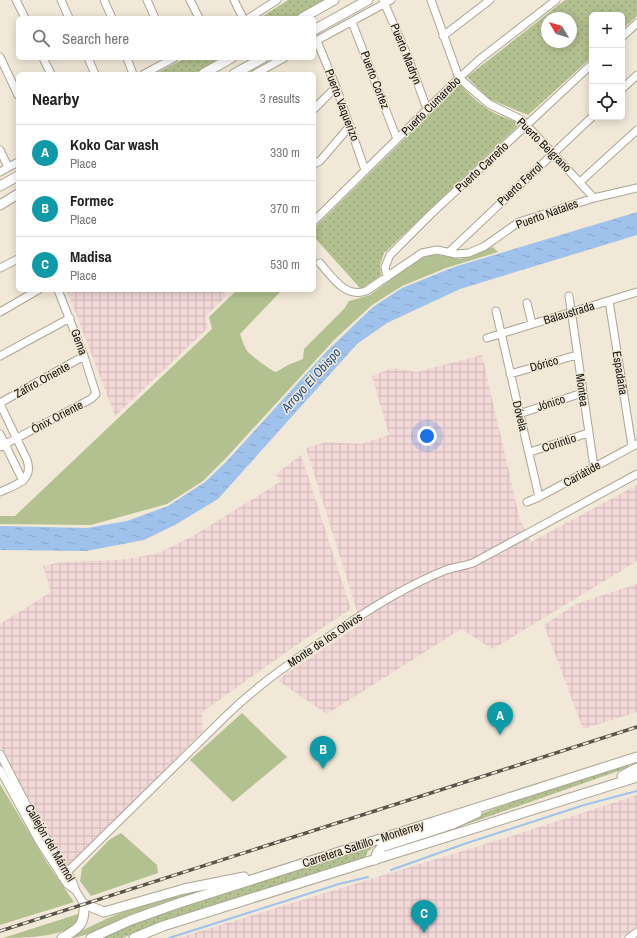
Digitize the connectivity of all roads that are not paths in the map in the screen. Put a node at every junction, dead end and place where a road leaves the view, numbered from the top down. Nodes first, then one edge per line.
1 (16, 0) edge
2 (61, 0) edge
3 (104, 0) edge
4 (147, 0) edge
5 (190, 0) edge
6 (234, 0) edge
7 (277, 0) edge
8 (334, 0) edge
9 (355, 0) edge
10 (368, 0) edge
11 (431, 0) edge
12 (490, 0) edge
13 (556, 0) edge
14 (386, 1) edge
15 (238, 4) edge
16 (350, 11) junction
17 (23, 16) edge
18 (68, 16) edge
19 (111, 16) edge
20 (154, 16) edge
21 (198, 16) edge
22 (242, 16) edge
23 (252, 16) edge
24 (306, 16) edge
25 (352, 22) junction
26 (637, 23) edge
27 (316, 29) edge
28 (625, 34) edge
29 (443, 36) junction
30 (316, 40) edge
31 (316, 43) edge
32 (0, 57) edge
33 (44, 60) edge
34 (89, 60) edge
35 (128, 60) edge
36 (170, 60) edge
37 (228, 60) edge
38 (259, 60) edge
39 (280, 60) edge
40 (589, 67) edge
41 (50, 72) edge
42 (94, 72) edge
43 (132, 72) edge
44 (148, 72) edge
45 (206, 72) edge
46 (238, 72) edge
47 (259, 72) edge
48 (637, 75) edge
49 (459, 78) junction
50 (625, 86) edge
51 (336, 87) junction
52 (16, 92) edge
53 (316, 108) edge
54 (427, 109) junction
55 (589, 120) edge
56 (350, 126) junction
57 (527, 126) junction
58 (637, 130) edge
59 (397, 139) junction
60 (0, 150) edge
61 (552, 154) junction
62 (16, 163) edge
63 (316, 163) edge
64 (8, 167) junction
65 (366, 170) junction
66 (0, 172) edge
67 (16, 177) edge
68 (580, 182) junction
69 (0, 186) edge
70 (636, 187) edge
71 (16, 195) edge
72 (594, 198) junction
73 (0, 204) edge
74 (316, 219) edge
75 (449, 252) junction
76 (16, 260) edge
77 (320, 263) dead end
78 (0, 268) edge
79 (387, 277) junction
80 (35, 292) edge
81 (59, 292) edge
82 (637, 292) edge
83 (569, 296) dead end
84 (609, 301) junction
85 (527, 303) dead end
86 (496, 311) dead end
87 (0, 312) edge
88 (571, 312) junction
89 (70, 318) junction
90 (532, 324) junction
91 (500, 334) junction
92 (488, 338) dead end
93 (577, 355) junction
94 (0, 356) edge
95 (84, 356) junction
96 (510, 374) junction
97 (582, 393) junction
98 (96, 394) joint
99 (0, 404) edge
100 (519, 414) junction
101 (588, 433) junction
102 (0, 434) edge
103 (17, 438) junction
104 (635, 445) edge
105 (3, 446) edge
106 (530, 452) junction
107 (594, 467) junction
108 (637, 474) edge
109 (24, 481) junction
110 (0, 492) edge
111 (539, 497) junction
112 (527, 502) dead end
113 (1, 756) edge
114 (637, 757) edge
115 (637, 768) edge
116 (0, 770) edge
117 (637, 777) edge
118 (515, 796) junction
119 (545, 806) junction
120 (375, 860) junction
121 (65, 875) junction
122 (260, 878) junction
123 (84, 904) junction
124 (163, 926) junction
125 (637, 932) edge
126 (62, 938) edge
127 (91, 938) edge
128 (134, 938) edge
129 (146, 938) edge
130 (630, 938) edge

1 - 17 street
2 - 18 street
3 - 19 street
4 - 20 street
5 - 21 street
6 - 15 street
7 - 23 street
8 - 24 main road
9 - 16 main road
10 - 16 main road
11 - 29 street, Puerto Belgrano
12 - 29 street
13 - 49 street, Puerto Cumarebo
14 - 25 street
14 - 54 street, Puerto Madryn
15 - 22 street
16 - 27 main road
25 - 30 street
25 - 59 street, Puerto Cortez
26 - 28 street
29 - 49 street, Puerto Belgrano
31 - 51 street, Puerto Vaquerizo
32 - 52 street
33 - 41 street
34 - 42 street
35 - 43 street
36 - 44 street
37 - 45 main road
38 - 46 main road
39 - 47 street
40 - 57 street, Puerto Carreño
48 - 50 street
49 - 54 street, Puerto Cumarebo
49 - 57 street, Puerto Belgrano
51 - 53 street
51 - 56 street, Puerto Vaquerizo
54 - 59 street, Puerto Cumarebo
55 - 61 street, Puerto Ferrol
56 - 63 street
56 - 65 street, Puerto Vaquerizo
57 - 61 street, Puerto Belgrano
57 - 79 street, Puerto Carreño
58 - 68 street
59 - 65 street, Puerto Cumarebo
60 - 64 street
61 - 68 street, Puerto Belgrano
61 - 75 street, Puerto Ferrol
62 - 64 street
64 - 66 street
65 - 74 street, Puerto Cumarebo
67 - 69 main road
68 - 72 street, Puerto Belgrano
70 - 72 street, Puerto Natales
71 - 73 main road
72 - 75 street, Puerto Natales
75 - 79 street, Puerto Natales
76 - 78 street
77 - 79 street, Puerto Natales
80 - 87 street
81 - 89 street, Gema
82 - 84 street, Balaustrada
83 - 88 street, Montea
84 - 88 street, Balaustrada
84 - 104 street, Espadaña
85 - 90 street
86 - 91 street, Dóvela
88 - 90 street, Balaustrada
88 - 93 street, Montea
89 - 94 street
89 - 95 street, Gema
90 - 91 street, Balaustrada
91 - 92 street, Balaustrada
91 - 96 street, Dóvela
93 - 96 street, Dórico
93 - 97 street, Montea
95 - 98 street, Gema
95 - 99 street, Zafiro Oriente
96 - 100 street, Dóvela
97 - 100 street, Jónico
97 - 101 street, Montea
98 - 103 street, Ónix Oriente
99 - 103 street
100 - 106 street, Dóvela
101 - 106 street, Corintio
101 - 107 street, Montea
102 - 105 street
103 - 105 street, Ónix Oriente
103 - 109 street
104 - 107 street, Cariátide
105 - 109 street
106 - 111 street, Dóvela
107 - 111 street, Cariátide
108 - 121 street, Monte de los Olivos
109 - 110 street
111 - 112 street, Cariátide
113 - 121 street, Callejón del Mármol
114 - 118 main road, Carretera Saltillo - Monterrey
115 - 119 main road
116 - 121 street, Callejón del Mármol
117 - 119 main road, Carretera Saltillo - Monterrey
118 - 120 main road
118 - 122 main road, Carretera Saltillo - Monterrey
119 - 120 main road, Carretera Saltillo - Monterrey
120 - 124 main road, Carretera Saltillo - Monterrey
121 - 123 street, Callejón del Mármol
122 - 123 main road
122 - 127 main road, Carretera Saltillo - Monterrey
123 - 126 main road
124 - 128 main road, Carretera Saltillo - Monterrey
124 - 129 main road
125 - 130 street

